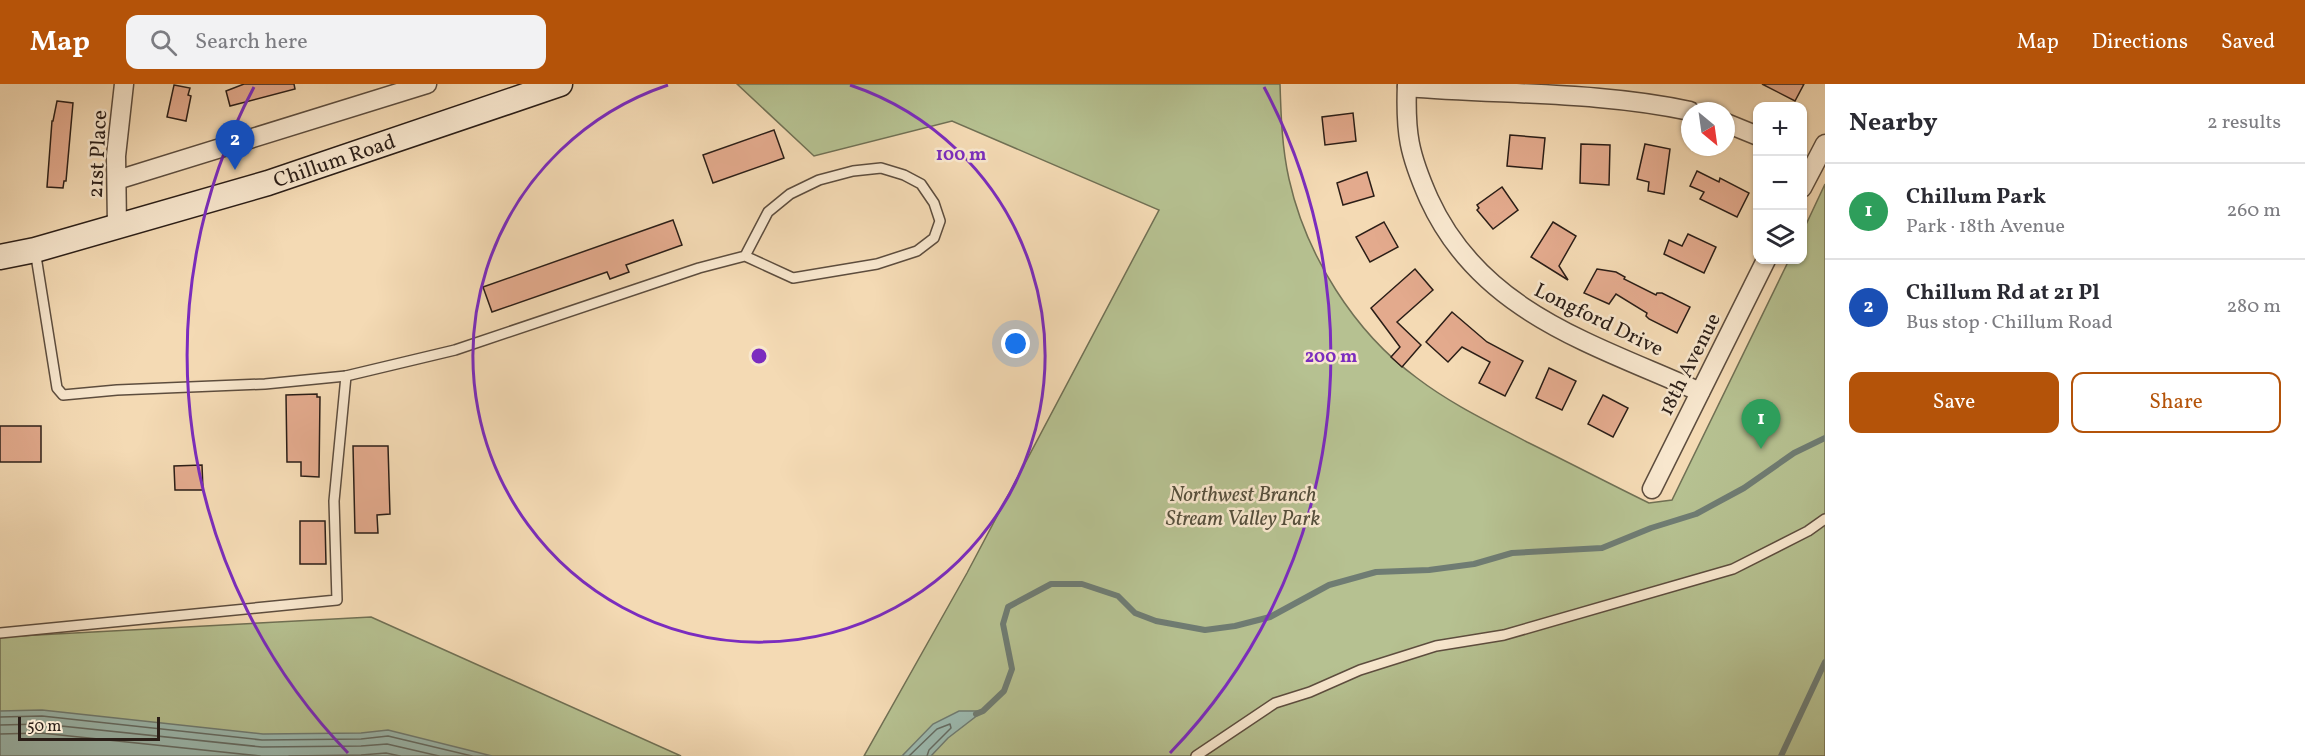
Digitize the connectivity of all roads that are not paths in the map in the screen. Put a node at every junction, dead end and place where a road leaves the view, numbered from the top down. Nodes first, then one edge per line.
1 (124, 84) edge
2 (427, 84) edge
3 (560, 84) edge
4 (1407, 85) edge
5 (1681, 109) edge
6 (1735, 127) edge
7 (1753, 134) edge
8 (1815, 153) edge
9 (1807, 176) edge
10 (117, 180) junction
11 (117, 226) junction
12 (35, 250) junction
13 (745, 256) junction
14 (0, 257) edge
15 (1765, 264) edge
16 (346, 376) junction
17 (1700, 392) junction
18 (1652, 489) dead end
19 (1825, 519) edge
20 (0, 633) edge
21 (1196, 756) edge

1 - 10 street, 21st Place
2 - 10 street
3 - 11 main road, Chillum Road
4 - 5 street
4 - 17 street, Longford Drive
6 - 7 street
8 - 9 street
10 - 11 street, 21st Place
11 - 12 main road, Chillum Road
12 - 14 main road, Chillum Road
12 - 16 lane
13 - 13 lane
13 - 16 lane
15 - 17 street, 18th Avenue
16 - 20 lane
17 - 18 street, 18th Avenue
19 - 21 lane

